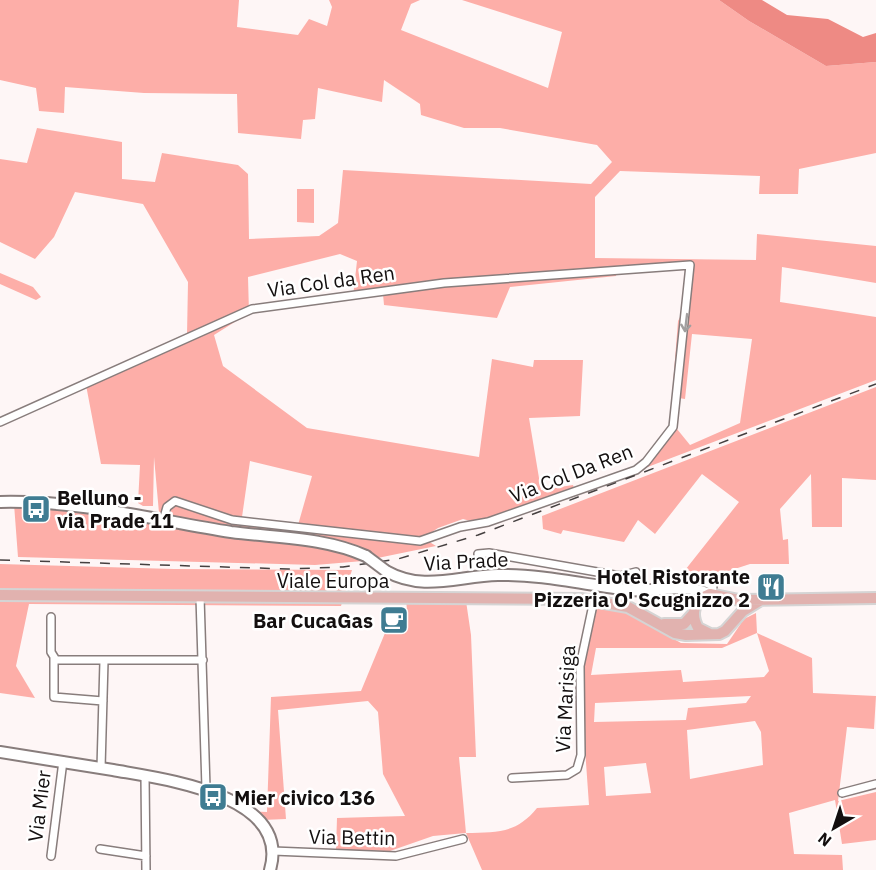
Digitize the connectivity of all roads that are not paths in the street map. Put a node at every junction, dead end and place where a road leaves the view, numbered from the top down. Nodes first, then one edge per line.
1 (690, 265) joint
2 (0, 422) edge
3 (0, 502) edge
4 (164, 521) junction
5 (446, 531) joint
6 (478, 555) dead end
7 (706, 583) dead end
8 (673, 588) junction
9 (639, 590) junction
10 (711, 594) junction
11 (0, 595) edge
12 (200, 597) junction
13 (726, 598) junction
14 (876, 598) edge
15 (594, 600) junction
16 (761, 600) junction
17 (693, 611) junction
18 (51, 617) dead end
19 (733, 621) junction
20 (661, 623) junction
21 (712, 635) junction
22 (54, 658) junction
23 (203, 660) junction
24 (104, 661) junction
25 (103, 701) junction
26 (0, 752) edge
27 (63, 762) junction
28 (101, 768) junction
29 (145, 776) junction
30 (512, 778) dead end
31 (876, 784) edge
32 (206, 788) junction
33 (842, 793) dead end
34 (463, 839) dead end
35 (100, 849) dead end
36 (273, 851) junction
37 (51, 856) dead end
38 (146, 856) junction
39 (146, 870) edge
40 (270, 870) edge

1 - 2 street, Via Col da Ren
1 -> 5 street, Via Col Da Ren
3 - 4 main road, Via Prade
4 - 5 street, Via Prade
4 - 9 main road, Via Prade, bridge
6 - 9 street
7 - 10 street
8 - 9 main road, Via Prade
8 - 10 main road, Via Prade
8 - 17 main road
10 - 13 main road
10 - 17 main road
11 - 12 main road, Viale Europa
12 - 15 main road, Viale Europa
12 - 23 street
13 - 16 main road
13 - 19 main road
14 - 16 main road
15 - 20 main road, Viale Europa
15 - 30 street, Via Marisiga
16 - 19 main road
17 - 20 main road
17 - 21 main road
18 - 22 street
19 - 21 main road
20 - 21 main road, Viale Europa
22 - 24 street
22 - 25 street
23 - 24 street
23 - 32 street
24 - 25 street
25 - 28 street
26 - 27 main road, Via Mier
27 - 28 main road, Via Mier
27 - 37 street, Via Mier
28 - 29 main road, Via Mier
29 - 32 main road, Via Mier
29 - 38 street
31 - 33 street
32 - 36 main road, Via Mier
34 - 36 street, Via Bettin
35 - 38 street
36 - 40 main road
38 - 39 street

